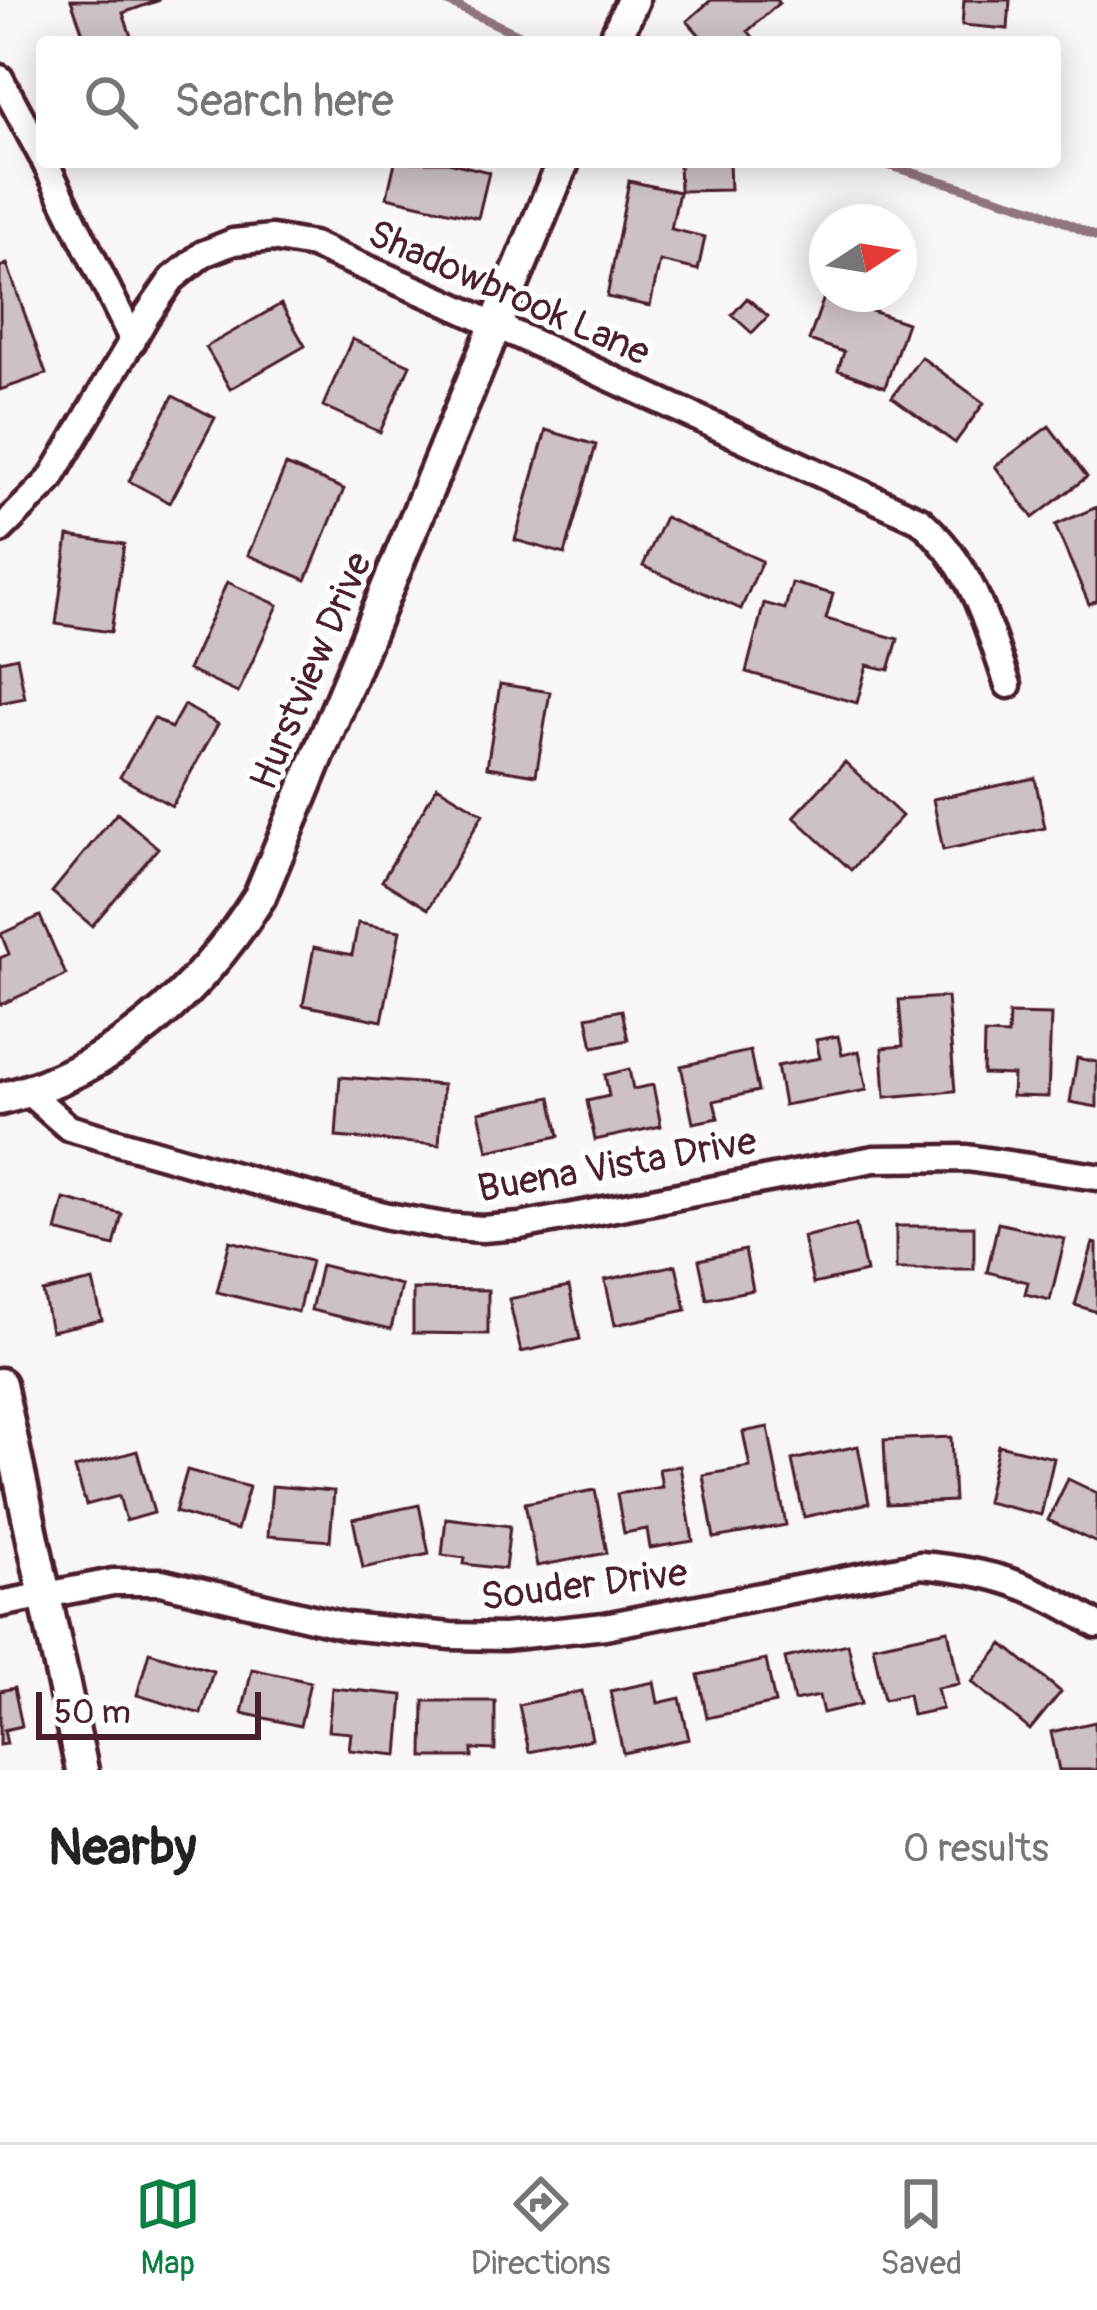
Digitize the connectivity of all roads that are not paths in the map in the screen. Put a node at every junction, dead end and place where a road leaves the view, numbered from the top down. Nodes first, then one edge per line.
1 (0, 79) edge
2 (36, 144) edge
3 (48, 168) edge
4 (560, 168) edge
5 (497, 325) junction
6 (133, 341) junction
7 (0, 530) edge
8 (1008, 685) dead end
9 (14, 1096) edge
10 (1097, 1177) edge
11 (0, 1384) edge
12 (44, 1594) junction
13 (0, 1604) edge
14 (1097, 1625) edge
15 (82, 1770) edge

1 - 2 street
3 - 6 street
4 - 5 street, Hurstview Drive
5 - 6 street, Shadowbrook Lane
5 - 8 street, Shadowbrook Lane
5 - 9 street, Hurstview Drive
6 - 7 street, Shadowbrook Lane
9 - 10 street, Buena Vista Drive
11 - 12 street
12 - 13 street, Souder Drive
12 - 14 street, Souder Drive
12 - 15 street

